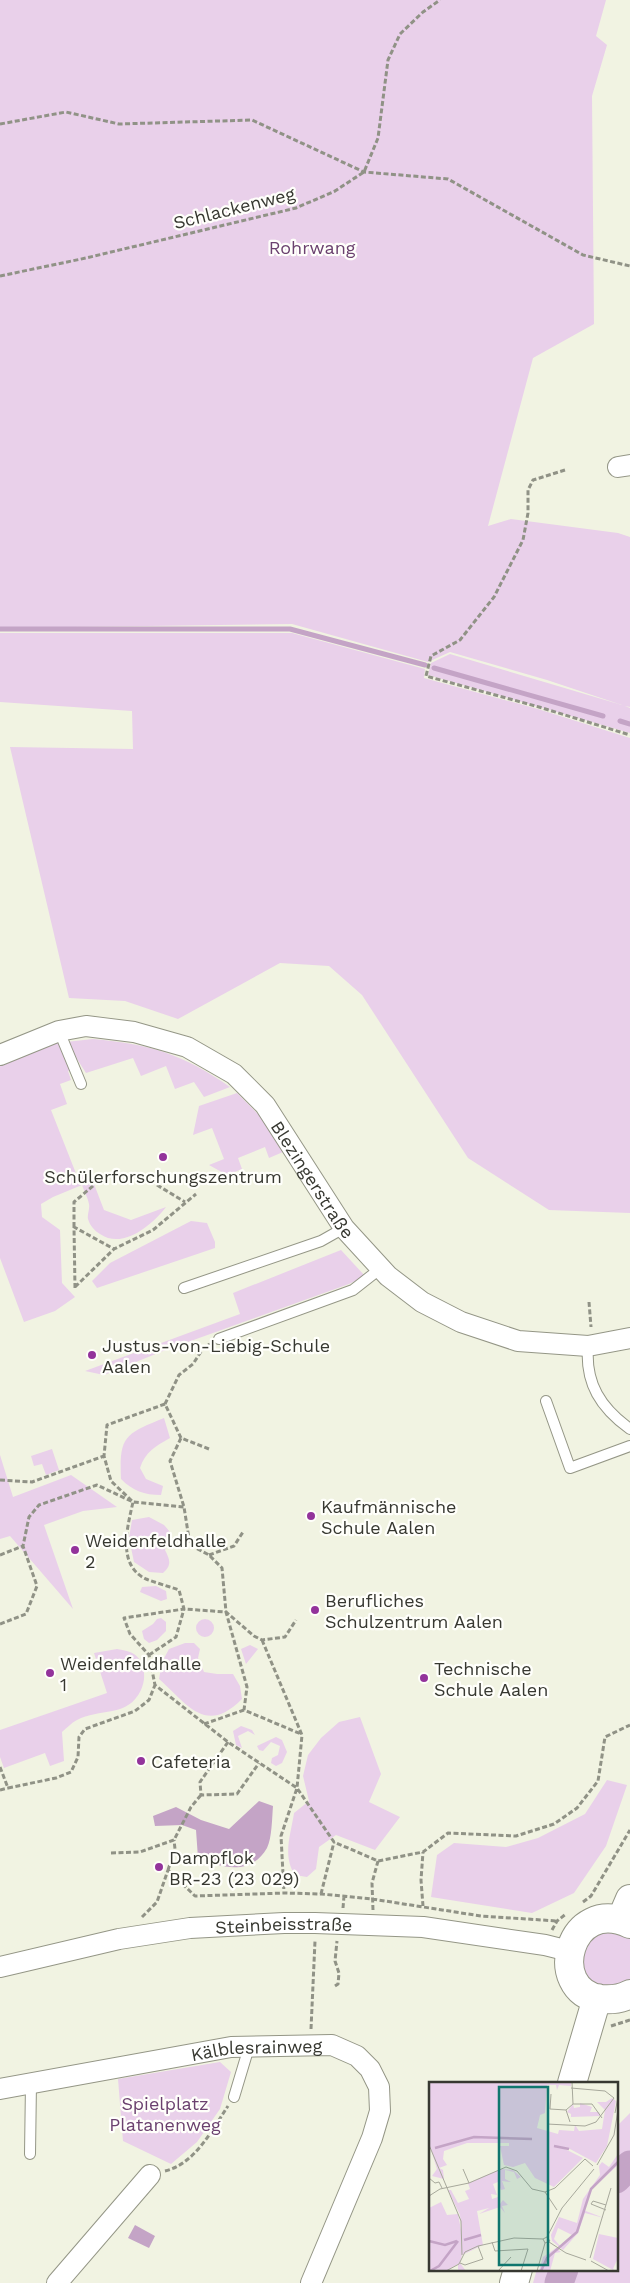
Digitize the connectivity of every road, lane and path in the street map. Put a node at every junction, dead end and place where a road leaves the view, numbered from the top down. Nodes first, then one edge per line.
1 (440, 0) edge
2 (0, 124) edge
3 (364, 172) junction
4 (630, 266) edge
5 (0, 276) edge
6 (565, 470) dead end
7 (630, 736) edge
8 (59, 1031) junction
9 (0, 1055) edge
10 (81, 1084) dead end
11 (158, 1184) dead end
12 (94, 1185) dead end
13 (196, 1194) dead end
14 (185, 1202) junction
15 (74, 1226) junction
16 (344, 1228) junction
17 (114, 1249) junction
18 (381, 1268) junction
19 (184, 1288) dead end
20 (589, 1302) dead end
21 (630, 1338) edge
22 (219, 1339) joint
23 (590, 1346) junction
24 (546, 1401) dead end
25 (165, 1404) junction
26 (630, 1429) edge
27 (181, 1438) junction
28 (630, 1446) edge
29 (208, 1449) dead end
30 (104, 1456) junction
31 (0, 1480) edge
32 (133, 1502) junction
33 (184, 1507) junction
34 (243, 1532) dead end
35 (23, 1546) junction
36 (0, 1555) edge
37 (209, 1555) junction
38 (184, 1609) junction
39 (226, 1612) junction
40 (296, 1620) dead end
41 (0, 1624) edge
42 (262, 1640) junction
43 (149, 1655) junction
44 (155, 1685) junction
45 (244, 1710) junction
46 (204, 1724) junction
47 (630, 1725) edge
48 (302, 1734) junction
49 (228, 1742) junction
50 (259, 1763) junction
51 (0, 1767) edge
52 (8, 1788) junction
53 (297, 1788) junction
54 (0, 1790) edge
55 (201, 1795) junction
56 (630, 1830) edge
57 (174, 1840) junction
58 (334, 1842) junction
59 (423, 1852) junction
60 (111, 1853) dead end
61 (378, 1861) junction
62 (168, 1870) junction
63 (284, 1893) junction
64 (321, 1894) junction
65 (372, 1899) junction
66 (423, 1906) junction
67 (577, 1906) dead end
68 (570, 1911) dead end
69 (627, 1915) edge
70 (133, 1919) dead end
71 (557, 1921) junction
72 (315, 1923) junction
73 (341, 1923) junction
74 (557, 1948) junction
75 (0, 1967) edge
76 (335, 1986) dead end
77 (630, 1994) edge
78 (597, 1998) junction
79 (630, 2020) edge
80 (614, 2027) dead end
81 (311, 2045) junction
82 (249, 2047) junction
83 (572, 2082) edge
84 (31, 2083) junction
85 (0, 2088) edge
86 (234, 2097) joint
87 (30, 2154) dead end
88 (150, 2175) joint
89 (518, 2270) edge
90 (57, 2283) edge
91 (311, 2283) edge
92 (514, 2283) edge

1 - 3 path
2 - 3 path
3 - 4 path
3 - 5 path, Schlackenweg
6 - 7 path
8 - 9 street, Blezingerstraße
8 - 10 lane
8 - 16 street, Blezingerstraße
11 - 14 path
12 - 15 path
13 - 14 path
14 - 17 path
15 - 17 path
15 - 17 path
16 - 18 street, Blezingerstraße
16 - 19 lane
18 - 22 lane
18 - 23 street, Blezingerstraße
20 - 23 path
21 - 23 street, Blezingerstraße
22 - 25 path
23 - 26 lane
24 - 28 lane
25 - 27 path
25 - 30 path
27 - 29 path
27 - 33 path
30 - 31 path
30 - 32 path
32 - 33 path
32 - 35 path
32 - 38 path
33 - 37 path
34 - 37 path
35 - 36 path
35 - 41 path
37 - 39 path
38 - 39 path
38 - 43 path
38 - 43 path
39 - 42 path
39 - 45 path
40 - 42 path
42 - 48 path
43 - 44 path
44 - 46 path
44 - 52 path
45 - 46 path
45 - 48 path
46 - 49 path
47 - 59 path
48 - 53 path
49 - 50 path
49 - 55 path
50 - 53 path
50 - 55 path
51 - 52 path
52 - 54 path
53 - 58 path
53 - 63 path
55 - 57 path
56 - 67 path
57 - 60 path
57 - 62 path
58 - 61 path
58 - 64 path
59 - 61 path
59 - 66 path
61 - 65 path
62 - 63 path
62 - 70 path
63 - 64 path
64 - 65 path
65 - 66 path
66 - 71 path
68 - 71 path
69 - 74 main road
71 - 74 path
72 - 73 street, Steinbeisstraße
72 - 75 street, Steinbeisstraße
72 - 81 path
73 - 74 street, Steinbeisstraße
73 - 76 path
74 - 78 main road
77 - 78 main road
78 - 83 main road
79 - 80 path
81 - 82 street, Kälblesrainweg
81 - 91 street, Kälblesrainweg
82 - 84 street, Kälblesrainweg
82 - 86 lane
84 - 85 street, Kälblesrainweg
84 - 87 lane
86 - 88 path
88 - 90 street
89 - 92 main road

